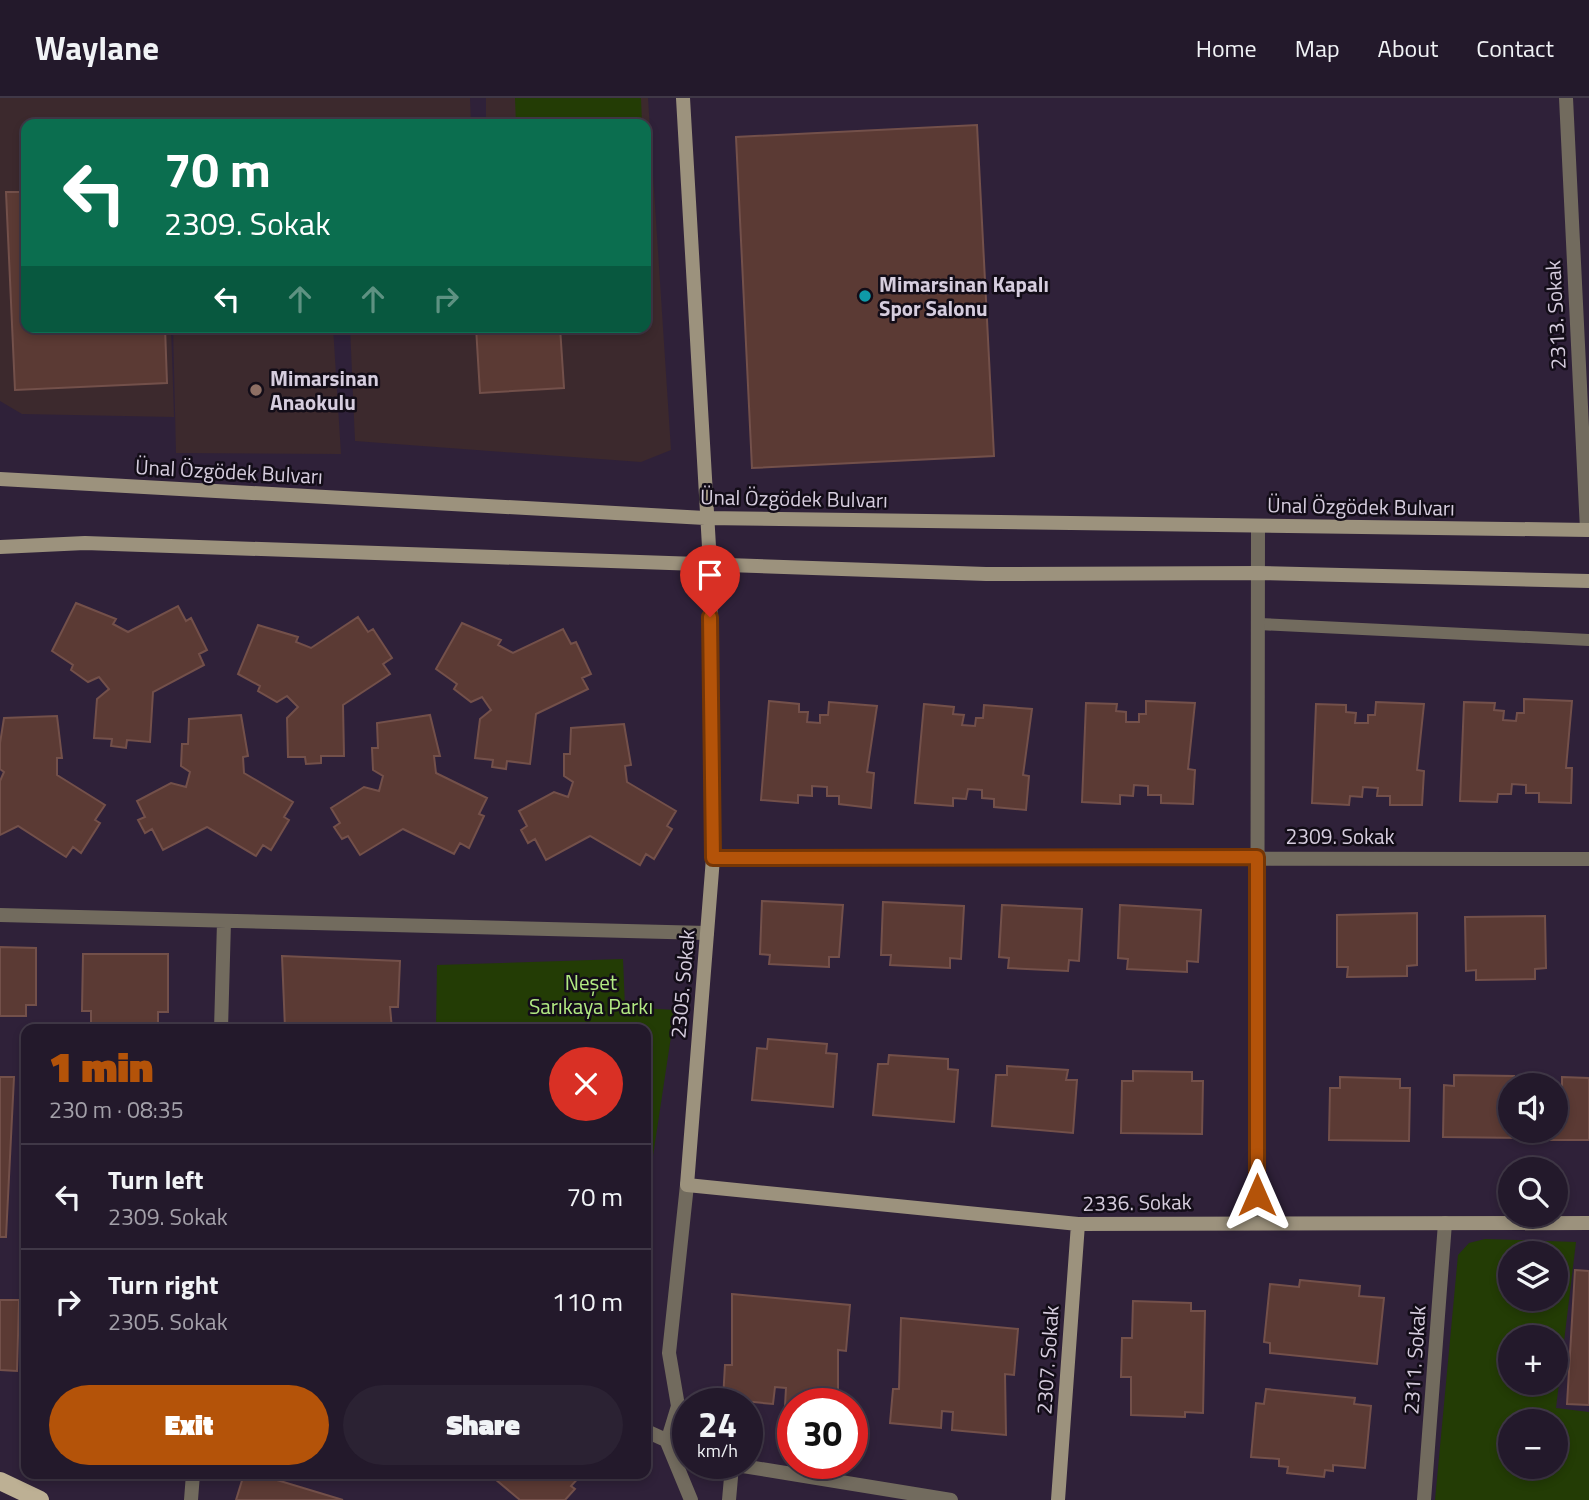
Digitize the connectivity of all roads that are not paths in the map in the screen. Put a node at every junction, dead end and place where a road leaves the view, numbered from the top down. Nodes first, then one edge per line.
1 (683, 98) edge
2 (1566, 98) edge
3 (0, 479) edge
4 (705, 518) junction
5 (1258, 526) junction
6 (1588, 530) edge
7 (0, 547) edge
8 (710, 564) junction
9 (1259, 573) junction
10 (1589, 581) edge
11 (1259, 624) junction
12 (1589, 640) edge
13 (1257, 857) junction
14 (713, 858) junction
15 (1589, 859) edge
16 (0, 915) edge
17 (224, 922) junction
18 (707, 933) junction
19 (220, 1024) edge
20 (687, 1185) junction
21 (1257, 1221) junction
22 (1445, 1223) junction
23 (1589, 1223) edge
24 (1078, 1224) junction
25 (677, 1388) edge
26 (672, 1433) edge
27 (651, 1434) edge
28 (667, 1442) junction
29 (672, 1444) edge
30 (763, 1470) edge
31 (193, 1479) edge
32 (729, 1479) edge
33 (0, 1481) edge
34 (40, 1500) edge
35 (191, 1500) edge
36 (691, 1500) edge
37 (729, 1500) edge
38 (951, 1500) edge
39 (1058, 1500) edge
40 (1424, 1500) edge

1 - 4 main road, 2305. Sokak
2 - 6 street, 2313. Sokak
3 - 4 main road, Ünal Özgödek Bulvarı
4 - 5 main road, Ünal Özgödek Bulvarı
4 - 8 main road, 2305. Sokak
5 - 6 main road, Ünal Özgödek Bulvarı
5 - 9 street
7 - 8 main road
8 - 9 main road
8 - 14 main road, 2305. Sokak
9 - 10 main road
9 - 11 street
11 - 12 lane
11 - 13 street
13 - 14 street, 2309. Sokak
13 - 15 street, 2309. Sokak
13 - 21 street
14 - 18 main road, 2305. Sokak
16 - 17 street
17 - 18 street
17 - 19 street
18 - 20 main road, 2305. Sokak
20 - 24 main road, 2336. Sokak
20 - 25 street, 2305. Sokak
21 - 22 main road, 2336. Sokak
21 - 24 main road, 2336. Sokak
22 - 23 main road, 2336. Sokak
22 - 40 street, 2311. Sokak
24 - 39 main road, 2307. Sokak
26 - 28 street, 2305. Sokak
27 - 28 street
28 - 29 street
28 - 36 street
30 - 38 street
31 - 35 street
32 - 37 street
33 - 34 main road

